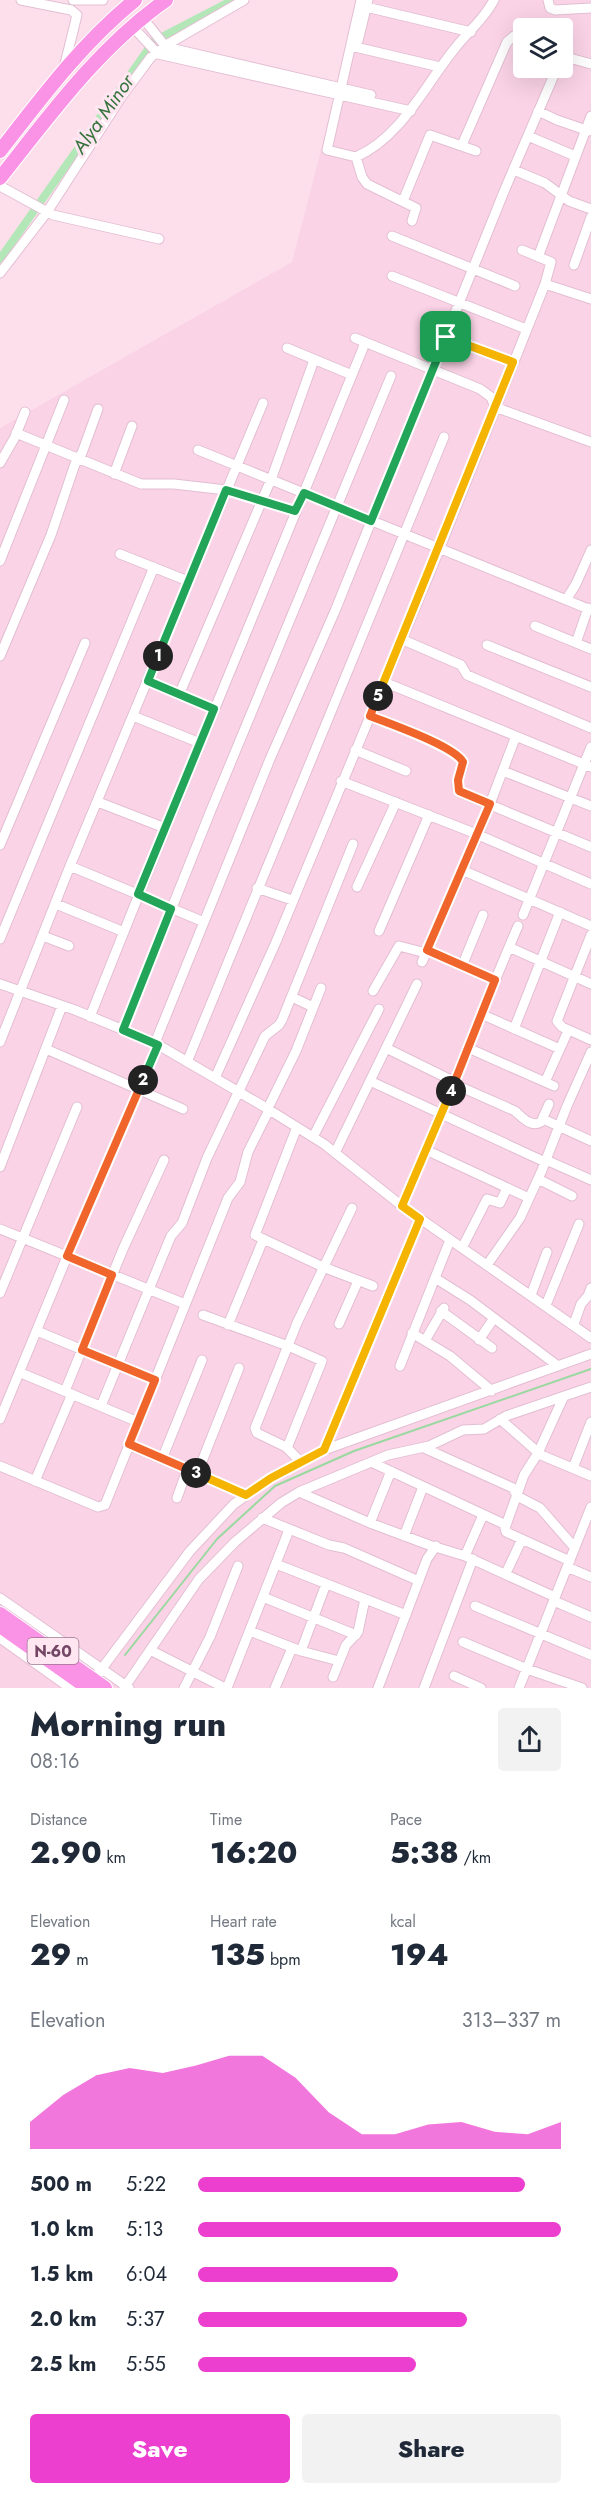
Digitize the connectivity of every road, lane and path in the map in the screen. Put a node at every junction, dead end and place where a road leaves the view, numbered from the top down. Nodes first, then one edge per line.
1 (21, 0) edge
2 (73, 0) edge
3 (103, 0) edge
4 (135, 0) edge
5 (166, 0) edge
6 (244, 0) edge
7 (494, 0) edge
8 (548, 0) edge
9 (364, 3) edge
10 (591, 9) edge
11 (137, 21) junction
12 (471, 32) junction
13 (513, 37) edge
14 (161, 42) junction
15 (354, 47) junction
16 (152, 49) junction
17 (573, 59) edge
18 (591, 64) edge
19 (440, 67) junction
20 (64, 68) junction
21 (553, 78) edge
22 (343, 92) junction
23 (412, 108) junction
24 (538, 111) junction
25 (591, 116) edge
26 (588, 130) edge
27 (528, 136) junction
28 (462, 145) junction
29 (0, 151) edge
30 (476, 151) dead end
31 (575, 156) junction
32 (356, 157) junction
33 (514, 170) junction
34 (0, 178) edge
35 (0, 186) edge
36 (560, 194) junction
37 (402, 201) junction
38 (591, 209) edge
39 (47, 212) junction
40 (591, 217) edge
41 (412, 221) dead end
42 (392, 236) dead end
43 (159, 239) dead end
44 (522, 250) dead end
45 (538, 257) junction
46 (574, 265) dead end
47 (473, 269) junction
48 (0, 273) edge
49 (392, 276) dead end
50 (545, 284) junction
51 (515, 286) dead end
52 (591, 299) edge
53 (460, 303) junction
54 (526, 329) junction
55 (446, 337) junction
56 (355, 338) dead end
57 (365, 343) junction
58 (287, 348) dead end
59 (314, 360) junction
60 (513, 362) junction
61 (432, 371) junction
62 (352, 375) junction
63 (391, 376) dead end
64 (64, 400) dead end
65 (263, 403) dead end
66 (495, 407) junction
67 (98, 410) dead end
68 (25, 412) dead end
69 (132, 426) dead end
70 (16, 433) junction
71 (444, 437) dead end
72 (591, 442) edge
73 (46, 446) junction
74 (198, 450) dead end
75 (78, 459) junction
76 (0, 463) edge
77 (236, 465) junction
78 (114, 474) junction
79 (270, 480) junction
80 (226, 490) junction
81 (304, 493) junction
82 (261, 499) junction
83 (337, 507) junction
84 (295, 511) junction
85 (371, 521) junction
86 (404, 534) junction
87 (439, 549) junction
88 (591, 550) edge
89 (120, 554) dead end
90 (0, 561) edge
91 (154, 567) junction
92 (188, 581) junction
93 (566, 600) junction
94 (589, 609) edge
95 (535, 626) dead end
96 (401, 639) junction
97 (85, 643) dead end
98 (576, 643) junction
99 (487, 645) dead end
100 (591, 649) edge
101 (0, 656) edge
102 (148, 681) junction
103 (384, 682) junction
104 (591, 687) edge
105 (179, 695) junction
106 (214, 709) junction
107 (133, 716) junction
108 (370, 716) junction
109 (591, 728) edge
110 (516, 736) junction
111 (200, 743) junction
112 (591, 747) edge
113 (355, 750) junction
114 (588, 766) edge
115 (406, 771) dead end
116 (503, 771) junction
117 (341, 781) junction
118 (570, 799) junction
119 (98, 802) junction
120 (396, 802) junction
121 (490, 804) junction
122 (591, 806) edge
123 (429, 815) junction
124 (165, 828) junction
125 (556, 832) junction
126 (478, 835) junction
127 (1, 841) edge
128 (353, 844) dead end
129 (591, 847) edge
130 (544, 863) junction
131 (70, 867) junction
132 (462, 870) junction
133 (591, 884) edge
134 (357, 887) dead end
135 (257, 888) junction
136 (138, 894) junction
137 (530, 899) junction
138 (292, 900) junction
139 (56, 903) junction
140 (171, 909) junction
141 (560, 912) junction
142 (483, 915) dead end
143 (524, 915) dead end
144 (204, 922) junction
145 (518, 926) dead end
146 (591, 926) edge
147 (378, 931) dead end
148 (124, 932) junction
149 (591, 935) edge
150 (43, 936) junction
151 (0, 939) edge
152 (69, 946) dead end
153 (509, 947) junction
154 (425, 955) junction
155 (540, 962) junction
156 (462, 966) junction
157 (574, 977) junction
158 (495, 980) junction
159 (0, 984) edge
160 (417, 984) dead end
161 (591, 984) edge
162 (321, 988) dead end
163 (373, 991) dead end
164 (21, 992) junction
165 (292, 997) junction
166 (62, 1006) junction
167 (313, 1007) junction
168 (379, 1009) dead end
169 (481, 1014) junction
170 (90, 1017) junction
171 (591, 1027) edge
172 (514, 1029) junction
173 (123, 1030) junction
174 (568, 1030) junction
175 (589, 1039) edge
176 (0, 1042) edge
177 (156, 1044) junction
178 (386, 1048) junction
179 (468, 1048) junction
180 (46, 1049) junction
181 (560, 1049) junction
182 (591, 1052) edge
183 (187, 1062) junction
184 (215, 1078) junction
185 (370, 1081) junction
186 (454, 1084) junction
187 (139, 1089) junction
188 (238, 1091) junction
189 (549, 1104) dead end
190 (77, 1107) dead end
191 (183, 1109) dead end
192 (268, 1109) junction
193 (441, 1116) junction
194 (543, 1119) junction
195 (559, 1126) junction
196 (297, 1127) junction
197 (313, 1137) junction
198 (591, 1141) edge
199 (426, 1150) junction
200 (335, 1153) junction
201 (164, 1160) dead end
202 (545, 1161) junction
203 (0, 1167) edge
204 (538, 1179) junction
205 (591, 1180) edge
206 (507, 1188) junction
207 (572, 1196) dead end
208 (529, 1198) junction
209 (402, 1206) junction
210 (352, 1208) dead end
211 (420, 1219) junction
212 (579, 1224) dead end
213 (0, 1229) edge
214 (23, 1238) junction
215 (263, 1240) junction
216 (450, 1240) junction
217 (462, 1248) junction
218 (547, 1252) dead end
219 (67, 1256) junction
220 (487, 1265) junction
221 (323, 1267) junction
222 (112, 1275) junction
223 (435, 1278) junction
224 (358, 1281) junction
225 (373, 1286) dead end
226 (591, 1288) edge
227 (148, 1289) junction
228 (0, 1293) edge
229 (531, 1295) junction
230 (185, 1304) junction
231 (546, 1305) junction
232 (203, 1316) dead end
233 (494, 1318) junction
234 (228, 1324) junction
235 (339, 1324) dead end
236 (574, 1324) junction
237 (37, 1331) junction
238 (412, 1333) junction
239 (591, 1338) edge
240 (426, 1340) junction
241 (479, 1340) junction
242 (288, 1346) junction
243 (492, 1348) dead end
244 (82, 1350) junction
245 (591, 1354) edge
246 (202, 1360) dead end
247 (118, 1365) junction
248 (400, 1366) dead end
249 (558, 1366) junction
250 (239, 1368) dead end
251 (21, 1372) junction
252 (155, 1380) junction
253 (591, 1388) edge
254 (492, 1390) junction
255 (68, 1393) junction
256 (564, 1396) junction
257 (101, 1406) junction
258 (0, 1419) edge
259 (500, 1419) junction
260 (138, 1422) junction
261 (591, 1422) edge
262 (129, 1444) junction
263 (288, 1448) junction
264 (423, 1448) junction
265 (324, 1450) junction
266 (538, 1453) junction
267 (162, 1459) junction
268 (300, 1461) junction
269 (371, 1462) junction
270 (0, 1466) edge
271 (573, 1468) junction
272 (187, 1470) junction
273 (391, 1471) junction
274 (197, 1474) junction
275 (591, 1476) edge
276 (35, 1481) junction
277 (423, 1487) junction
278 (299, 1492) junction
279 (516, 1494) junction
280 (246, 1495) junction
281 (177, 1498) dead end
282 (591, 1507) edge
283 (483, 1515) junction
284 (262, 1518) junction
285 (370, 1523) junction
286 (506, 1525) junction
287 (289, 1530) junction
288 (404, 1536) junction
289 (522, 1539) junction
290 (436, 1546) junction
291 (575, 1548) junction
292 (469, 1557) junction
293 (276, 1564) junction
294 (568, 1564) junction
295 (238, 1566) dead end
296 (506, 1573) junction
297 (591, 1577) edge
298 (419, 1581) junction
299 (326, 1584) junction
300 (263, 1597) junction
301 (0, 1598) edge
302 (365, 1599) junction
303 (555, 1599) junction
304 (475, 1606) dead end
305 (0, 1614) edge
306 (406, 1615) junction
307 (314, 1617) junction
308 (591, 1617) edge
309 (0, 1626) edge
310 (250, 1631) junction
311 (357, 1635) junction
312 (540, 1635) junction
313 (0, 1638) edge
314 (463, 1642) dead end
315 (296, 1649) junction
316 (150, 1650) junction
317 (591, 1655) edge
318 (339, 1661) junction
319 (101, 1668) junction
320 (527, 1669) junction
321 (192, 1671) junction
322 (454, 1676) dead end
323 (333, 1677) dead end
324 (89, 1685) edge
325 (126, 1687) edge
326 (70, 1688) edge
327 (105, 1688) edge
328 (184, 1688) edge
329 (226, 1688) edge
330 (275, 1688) edge
331 (378, 1688) edge
332 (424, 1688) edge
333 (481, 1688) edge
334 (519, 1688) edge
335 (582, 1688) edge

1 - 20 street
2 - 3 street
4 - 20 highway
5 - 11 highway
6 - 14 street
7 - 12 street
8 - 10 street
9 - 12 street
9 - 15 street
11 - 14 street
11 - 16 street
11 - 34 highway
12 - 19 street
13 - 28 street
14 - 16 street
14 - 22 street
15 - 19 street
15 - 22 street
16 - 22 street
16 - 39 street
17 - 18 street
19 - 23 street
20 - 29 highway
21 - 24 street
22 - 23 street
22 - 32 street
23 - 32 street
24 - 26 street
24 - 27 street
25 - 26 street
26 - 31 street
27 - 31 street
27 - 33 street
28 - 30 street
28 - 37 street
31 - 36 street
32 - 37 street
33 - 36 street
33 - 47 street
35 - 39 street
36 - 38 street
36 - 45 street
37 - 41 street
39 - 43 street
39 - 48 street
40 - 46 street
42 - 47 street
44 - 45 street
45 - 50 street
47 - 51 street
47 - 53 street
49 - 53 street
50 - 52 street
50 - 54 street
53 - 54 street
53 - 55 street
54 - 60 street
55 - 60 street
55 - 61 street
56 - 57 street
57 - 61 street
57 - 62 street
58 - 59 street
59 - 62 street
59 - 79 street
60 - 66 street
61 - 66 street
61 - 85 street
62 - 81 street
63 - 83 street
64 - 73 street
65 - 77 street
66 - 72 street
66 - 87 street
67 - 75 street
68 - 70 street
69 - 78 street
70 - 73 street
70 - 76 street
71 - 86 street
73 - 75 street
73 - 90 street
74 - 77 street
75 - 78 street
75 - 101 street
77 - 79 street
77 - 80 street
78 - 80 street
79 - 81 street
79 - 82 street
80 - 82 street
80 - 92 street
81 - 83 street
81 - 84 street
82 - 84 street
82 - 105 street
83 - 85 street
83 - 140 street
84 - 106 street
85 - 86 street
85 - 144 street
86 - 87 street
86 - 135 street
87 - 93 street
87 - 96 street
88 - 93 street
89 - 91 street
91 - 92 street
91 - 151 street
92 - 102 street
93 - 94 street
94 - 98 street
95 - 98 street
96 - 103 street
96 - 109 street
97 - 127 street
98 - 100 street
99 - 104 street
102 - 105 street
102 - 107 street
103 - 108 street
103 - 110 street
105 - 106 street
106 - 111 street
107 - 111 street
107 - 119 street
108 - 113 street
108 - 121 street
110 - 114 street
110 - 116 street
111 - 124 street
112 - 114 street
113 - 115 street
113 - 117 street
114 - 118 street
116 - 118 street
116 - 121 street
117 - 120 street
117 - 138 street
118 - 122 street
118 - 125 street
119 - 124 street
119 - 131 street
120 - 123 street
120 - 134 street
121 - 125 street
121 - 126 street
123 - 126 street
123 - 147 street
124 - 136 street
125 - 129 street
125 - 130 street
126 - 130 street
126 - 132 street
128 - 165 street
130 - 133 street
130 - 137 street
131 - 136 street
131 - 139 street
132 - 137 street
132 - 154 street
135 - 138 street
135 - 183 street
136 - 140 street
136 - 148 street
137 - 141 street
137 - 143 street
138 - 184 street
139 - 148 street
139 - 150 street
140 - 144 street
140 - 173 street
141 - 146 street
141 - 155 street
142 - 156 street
144 - 177 street
145 - 153 street
148 - 170 street
149 - 157 street
150 - 152 street
150 - 164 street
153 - 155 street
153 - 158 street
154 - 156 street
154 - 163 street
155 - 157 street
155 - 172 street
156 - 158 street
157 - 161 street
157 - 174 street
158 - 169 street
159 - 164 street
160 - 178 street
162 - 167 street
164 - 166 street
164 - 176 street
165 - 167 street
165 - 188 street
166 - 170 street
166 - 180 street
167 - 192 street
168 - 197 street
169 - 172 street
169 - 179 street
170 - 173 street
171 - 175 street
172 - 181 street
173 - 177 street
174 - 175 street
174 - 181 street
177 - 183 street
177 - 187 street
178 - 185 street
178 - 186 street
179 - 181 street
179 - 186 street
180 - 187 street
180 - 203 street
182 - 195 street
183 - 184 street
184 - 188 street
185 - 193 street
185 - 200 street
186 - 193 street
186 - 194 street
187 - 191 street
187 - 219 street
188 - 192 street
188 - 227 street
189 - 194 street
190 - 214 street
192 - 196 street
192 - 230 street
193 - 199 street
193 - 202 street
194 - 195 street
195 - 198 street
195 - 202 street
196 - 197 street
196 - 215 street
197 - 200 street
199 - 206 street
199 - 209 street
200 - 209 street
201 - 222 street
202 - 204 street
202 - 205 street
204 - 207 street
204 - 208 street
206 - 208 street
206 - 217 street
208 - 220 street
209 - 211 street
210 - 221 street
211 - 216 street
211 - 265 street
212 - 231 street
213 - 214 street
214 - 219 street
214 - 228 street
215 - 221 street
215 - 234 street
216 - 217 street
216 - 223 street
217 - 220 street
218 - 229 street
219 - 222 street
219 - 237 street
220 - 229 street
221 - 224 street
221 - 242 street
222 - 227 street
222 - 244 street
223 - 233 street
223 - 238 street
224 - 225 street
224 - 235 street
226 - 236 street
227 - 230 street
227 - 247 street
229 - 231 street
230 - 252 street
231 - 236 street
232 - 234 street
233 - 241 street
233 - 249 street
234 - 242 street
236 - 239 street
237 - 244 street
237 - 251 street
238 - 240 street
238 - 248 street
240 - 241 street
240 - 254 street
241 - 243 street
242 - 263 street
242 - 263 street
244 - 247 street
244 - 255 street
245 - 249 street
246 - 267 street
247 - 252 street
247 - 257 street
249 - 254 street
250 - 274 street
251 - 255 street
251 - 258 street
252 - 260 street
253 - 256 street
254 - 265 street
255 - 257 street
255 - 276 street
256 - 259 street
256 - 266 street
257 - 260 street
259 - 264 street
259 - 266 street
260 - 262 street
261 - 271 street
262 - 267 street
262 - 276 street
263 - 268 street
264 - 269 street
264 - 279 street
265 - 268 street
266 - 271 street
266 - 279 street
267 - 272 street
268 - 280 street
269 - 273 street
269 - 278 street
270 - 276 street
271 - 275 street
272 - 274 street
272 - 281 street
273 - 277 street
273 - 285 street
274 - 280 street
277 - 283 street
277 - 288 street
278 - 284 street
278 - 285 street
279 - 286 street
279 - 291 street
280 - 319 street
282 - 291 street
283 - 286 street
283 - 292 street
284 - 287 street
284 - 316 street
285 - 288 street
286 - 289 street
287 - 293 street
287 - 298 street
288 - 290 street
289 - 294 street
289 - 296 street
290 - 292 street
290 - 298 street
291 - 294 street
292 - 296 street
292 - 332 street
293 - 299 street
293 - 300 street
294 - 297 street
294 - 303 street
295 - 321 street
296 - 303 street
298 - 306 street
299 - 302 street
299 - 307 street
300 - 307 street
300 - 310 street
301 - 319 street
302 - 306 street
302 - 311 street
303 - 308 street
303 - 312 street
304 - 312 street
305 - 324 highway, N-60
306 - 331 street
307 - 311 street
307 - 315 street
309 - 324 highway, N-60
310 - 315 street
310 - 329 street
311 - 318 street
312 - 317 street
312 - 320 street
313 - 326 street
314 - 320 street
315 - 318 street
315 - 330 street
316 - 321 street
316 - 325 street
318 - 323 street
319 - 324 street
319 - 325 street
320 - 334 street
320 - 335 street
321 - 328 street
321 - 329 street
322 - 333 street
324 - 327 highway, N-60

